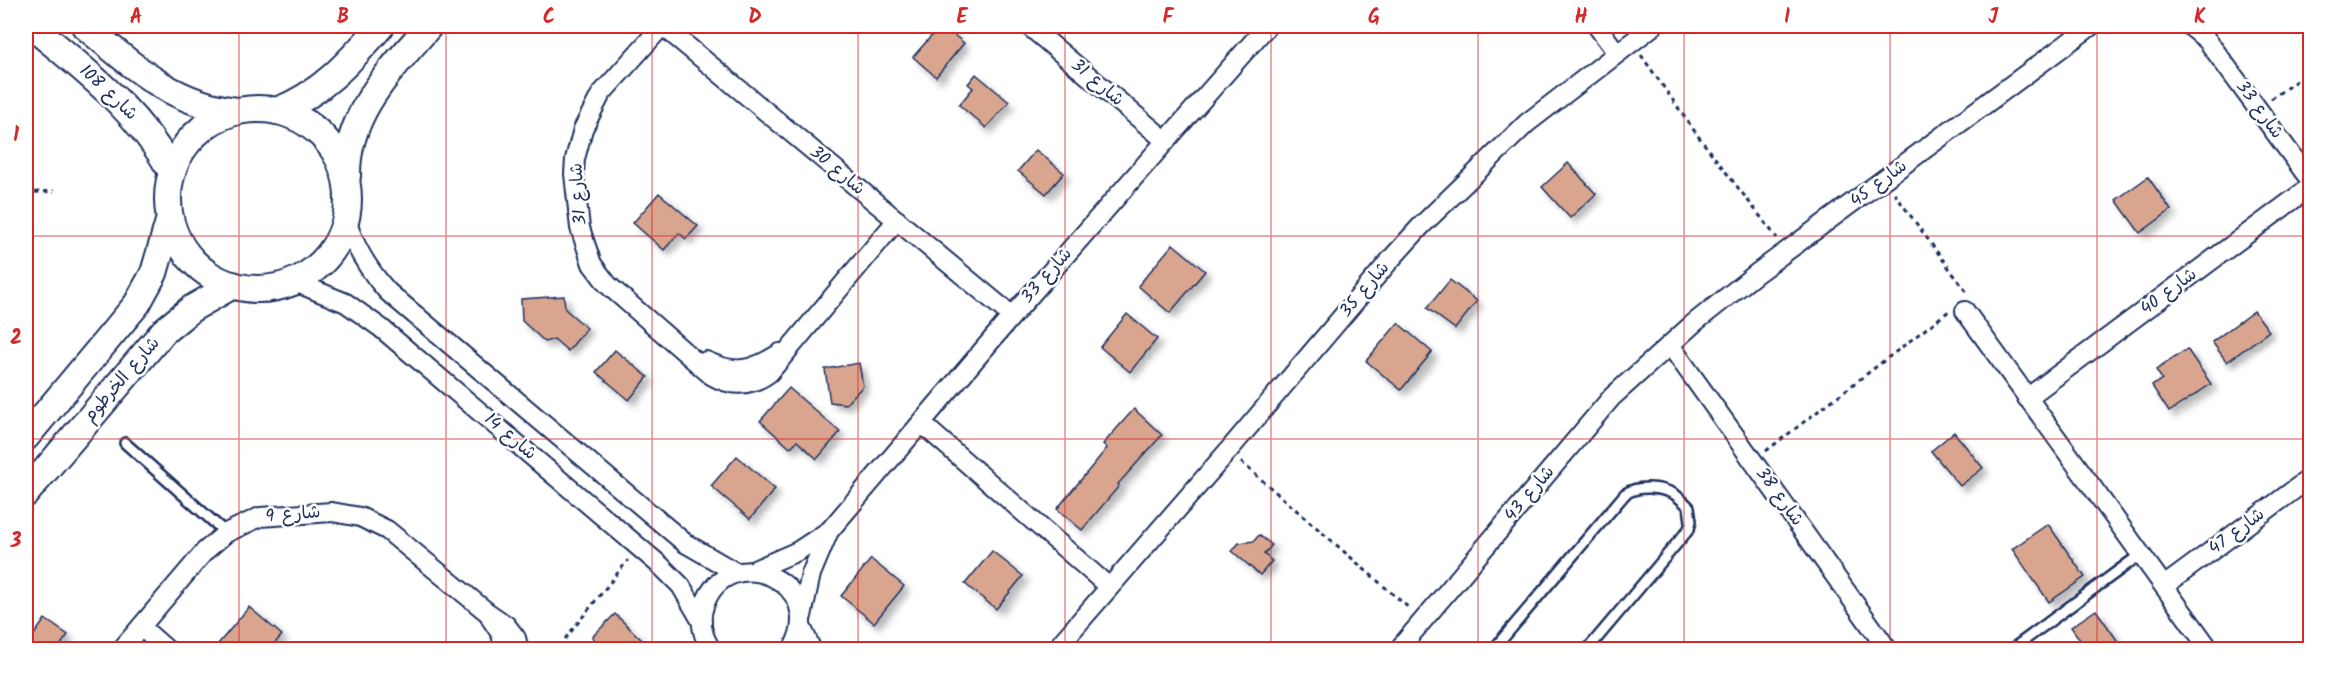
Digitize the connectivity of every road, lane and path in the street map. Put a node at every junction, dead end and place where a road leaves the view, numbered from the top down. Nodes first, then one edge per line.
1 (32, 26) edge
2 (85, 26) edge
3 (381, 26) edge
4 (429, 26) edge
5 (662, 26) edge
6 (1029, 26) edge
7 (1267, 26) edge
8 (1597, 26) edge
9 (1653, 26) edge
10 (2091, 26) edge
11 (2190, 26) edge
12 (2204, 33) edge
13 (1632, 42) junction
14 (1617, 53) junction
15 (2310, 71) edge
16 (2258, 108) junction
17 (238, 111) junction
18 (277, 111) junction
19 (1166, 141) junction
20 (172, 172) junction
21 (347, 179) junction
22 (1885, 179) junction
23 (2310, 180) edge
24 (2310, 187) edge
25 (54, 191) dead end
26 (26, 193) edge
27 (170, 218) junction
28 (346, 220) junction
29 (897, 220) junction
30 (1788, 251) junction
31 (295, 282) junction
32 (233, 285) junction
33 (1957, 311) junction
34 (1012, 316) junction
35 (1670, 345) junction
36 (2027, 398) junction
37 (921, 423) junction
38 (26, 437) edge
39 (125, 443) dead end
40 (1228, 451) junction
41 (1753, 461) junction
42 (2310, 478) edge
43 (26, 493) edge
44 (830, 530) junction
45 (226, 534) junction
46 (639, 547) junction
47 (2141, 554) junction
48 (744, 572) junction
49 (2164, 586) junction
50 (1109, 587) junction
51 (487, 612) junction
52 (1423, 620) junction
53 (801, 621) junction
54 (702, 626) junction
55 (141, 627) junction
56 (565, 639) dead end
57 (1062, 642) dead end
58 (121, 650) edge
59 (167, 650) edge
60 (505, 650) edge
61 (519, 650) edge
62 (701, 650) edge
63 (712, 650) edge
64 (792, 650) edge
65 (812, 650) edge
66 (1398, 650) edge
67 (1493, 650) edge
68 (1587, 650) edge
69 (1888, 650) edge
70 (2011, 650) edge
71 (2210, 650) edge

1 - 20 main road, شارع 108
2 - 17 main road, شارع 108
3 - 18 main road
4 - 21 main road
5 - 29 street, شارع 30
5 - 29 street, شارع 31
6 - 19 street, شارع 31
7 - 19 street, شارع 33
8 - 14 street
9 - 13 street, شارع 35
10 - 22 street, شارع 45
11 - 12 street, شارع 33
12 - 16 street, شارع 33
13 - 14 street, شارع 35
13 - 30 path
14 - 40 street, شارع 35
15 - 16 path
16 - 23 street, شارع 33
17 - 18 main road
17 - 20 main road
18 - 21 main road
19 - 34 street, شارع 33
20 - 27 main road
21 - 28 main road
22 - 30 street, شارع 45
22 - 33 path
24 - 36 street, شارع 40
25 - 26 path
27 - 32 main road
27 - 38 main road, شارع الخرطوم
28 - 31 main road
28 - 48 street, شارع 14
29 - 34 street, شارع 30
30 - 35 street, شارع 45
31 - 32 main road
31 - 46 street, شارع 14
32 - 43 main road, شارع الخرطوم
33 - 36 street
33 - 41 path
34 - 37 street, شارع 33
35 - 41 street, شارع 38
35 - 52 street, شارع 43
36 - 47 street
37 - 44 street, شارع 33
37 - 50 street
39 - 45 lane
40 - 50 street, شارع 35
40 - 52 path
41 - 69 street, شارع 38
42 - 49 street, شارع 47
44 - 48 street, شارع 33
44 - 53 street, شارع 33
45 - 51 street, شارع 9
45 - 55 street, شارع 9
46 - 54 street, شارع 14
46 - 56 path
47 - 49 street
47 - 70 lane
48 - 53 street, شارع 14
48 - 54 street, شارع 33
49 - 71 street
50 - 57 street, شارع 35
51 - 60 street, شارع 9
51 - 61 street, شارع 9
52 - 66 street, شارع 43
53 - 64 street, شارع 33
53 - 65 street
54 - 62 street, شارع 33
54 - 63 street, شارع 14
55 - 58 street, شارع 9
55 - 59 street
67 - 68 lane

